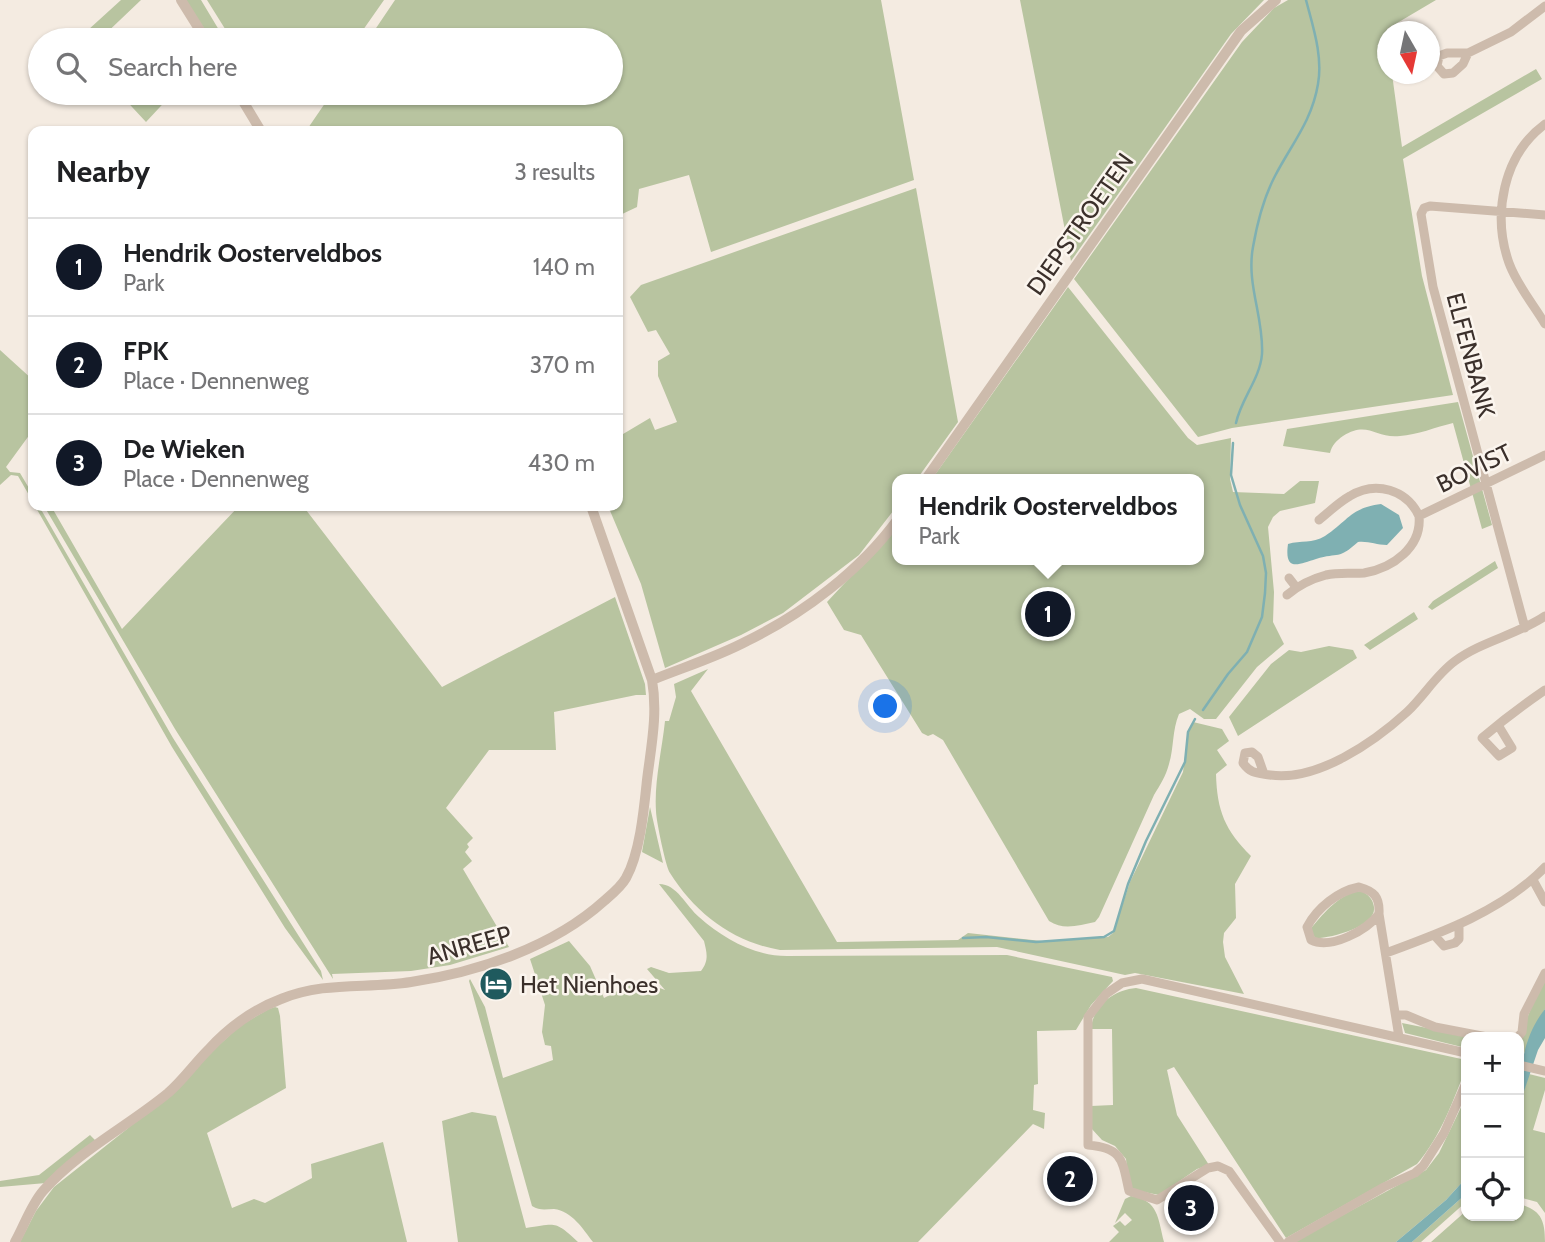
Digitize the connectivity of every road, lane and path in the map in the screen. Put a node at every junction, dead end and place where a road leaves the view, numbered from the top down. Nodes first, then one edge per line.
1 (181, 0) edge
2 (1276, 0) edge
3 (1545, 6) edge
4 (198, 28) edge
5 (1468, 53) dead end
6 (245, 105) edge
7 (1545, 124) edge
8 (258, 126) edge
9 (1502, 212) junction
10 (1545, 215) edge
11 (1545, 324) edge
12 (1545, 455) edge
13 (930, 474) edge
14 (1486, 484) junction
15 (593, 511) edge
16 (1419, 516) junction
17 (1319, 520) dead end
18 (892, 526) edge
19 (1289, 578) dead end
20 (1296, 587) junction
21 (1287, 595) dead end
22 (1545, 616) edge
23 (1525, 628) junction
24 (652, 680) junction
25 (1545, 690) edge
26 (1498, 725) dead end
27 (1264, 774) dead end
28 (1545, 867) edge
29 (1532, 880) junction
30 (1545, 902) edge
31 (1379, 914) junction
32 (1459, 924) junction
33 (1434, 935) junction
34 (1386, 953) junction
35 (1545, 973) edge
36 (1396, 1016) junction
37 (1461, 1032) edge
38 (1522, 1032) edge
39 (1399, 1037) junction
40 (1461, 1052) edge
41 (1461, 1094) edge
42 (15, 1242) edge
43 (1280, 1242) edge
44 (1288, 1242) edge

1 - 4 street
2 - 13 street, DIEPSTROETEN
3 - 5 street
6 - 8 street
7 - 9 street
9 - 10 street, ELFENBANK
9 - 11 street
9 - 14 street, ELFENBANK
12 - 14 street, BOVIST
14 - 16 street, BOVIST
14 - 23 street, ELFENBANK
15 - 24 street, ANREEP
16 - 17 street, BOVIST
16 - 20 street, BOVIST
18 - 24 street
19 - 20 street
20 - 21 street, BOVIST
22 - 23 street
23 - 27 street
24 - 42 street, ANREEP
25 - 26 street
28 - 29 street
29 - 30 street
29 - 32 street
31 - 31 street
31 - 34 street
32 - 33 street
32 - 33 street
33 - 34 street
34 - 36 street
35 - 38 street
36 - 37 street
36 - 39 street
39 - 40 street
39 - 43 street
41 - 44 street

